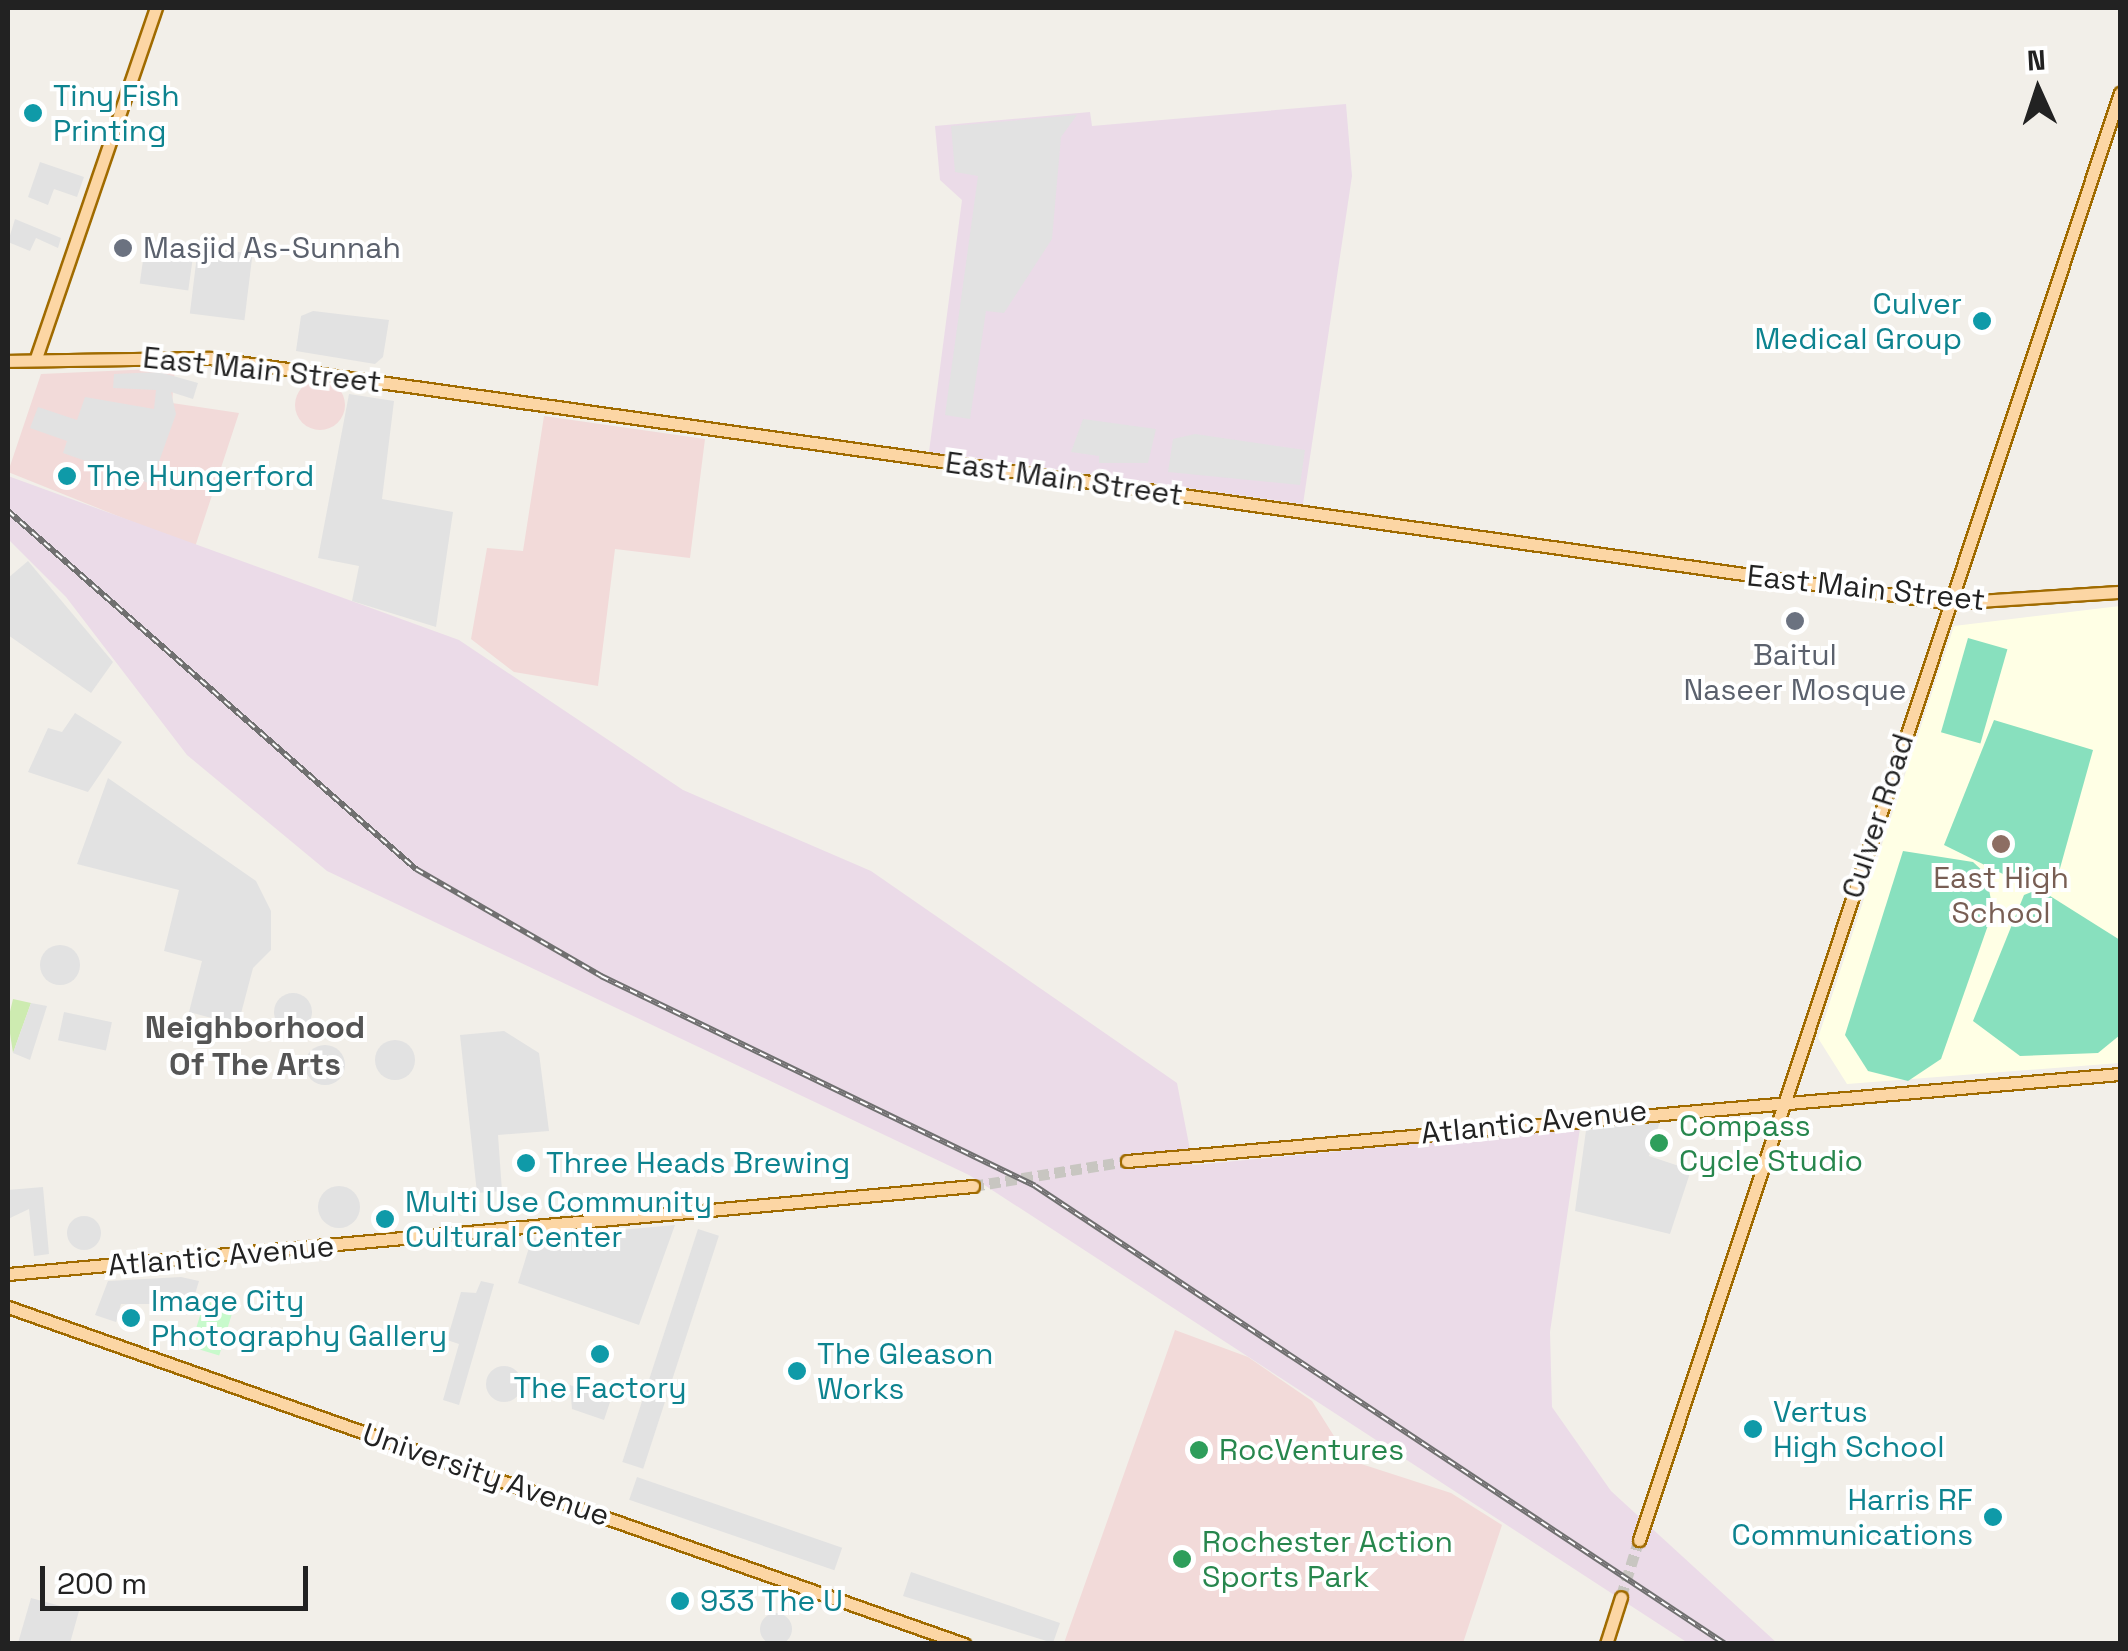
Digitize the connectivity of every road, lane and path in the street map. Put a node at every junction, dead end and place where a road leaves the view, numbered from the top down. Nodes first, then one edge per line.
1 (156, 8) edge
2 (2120, 93) edge
3 (36, 358) junction
4 (8, 361) edge
5 (2120, 592) edge
6 (1949, 603) junction
7 (2120, 1074) edge
8 (1784, 1100) junction
9 (1127, 1162) tunnel mouth
10 (973, 1186) tunnel mouth
11 (8, 1274) edge
12 (8, 1307) edge
13 (1638, 1540) tunnel mouth
14 (1621, 1597) tunnel mouth
15 (964, 1644) edge
16 (1606, 1644) edge

1 - 3 main road
2 - 6 main road, Culver Road
3 - 4 main road, East Main Street
3 - 6 main road, East Main Street
5 - 6 main road, East Main Street
6 - 8 main road, Culver Road
7 - 8 main road, Atlantic Avenue
8 - 9 main road, Atlantic Avenue
8 - 13 main road, Culver Road
10 - 11 main road, Atlantic Avenue
12 - 15 main road, University Avenue
14 - 16 main road

